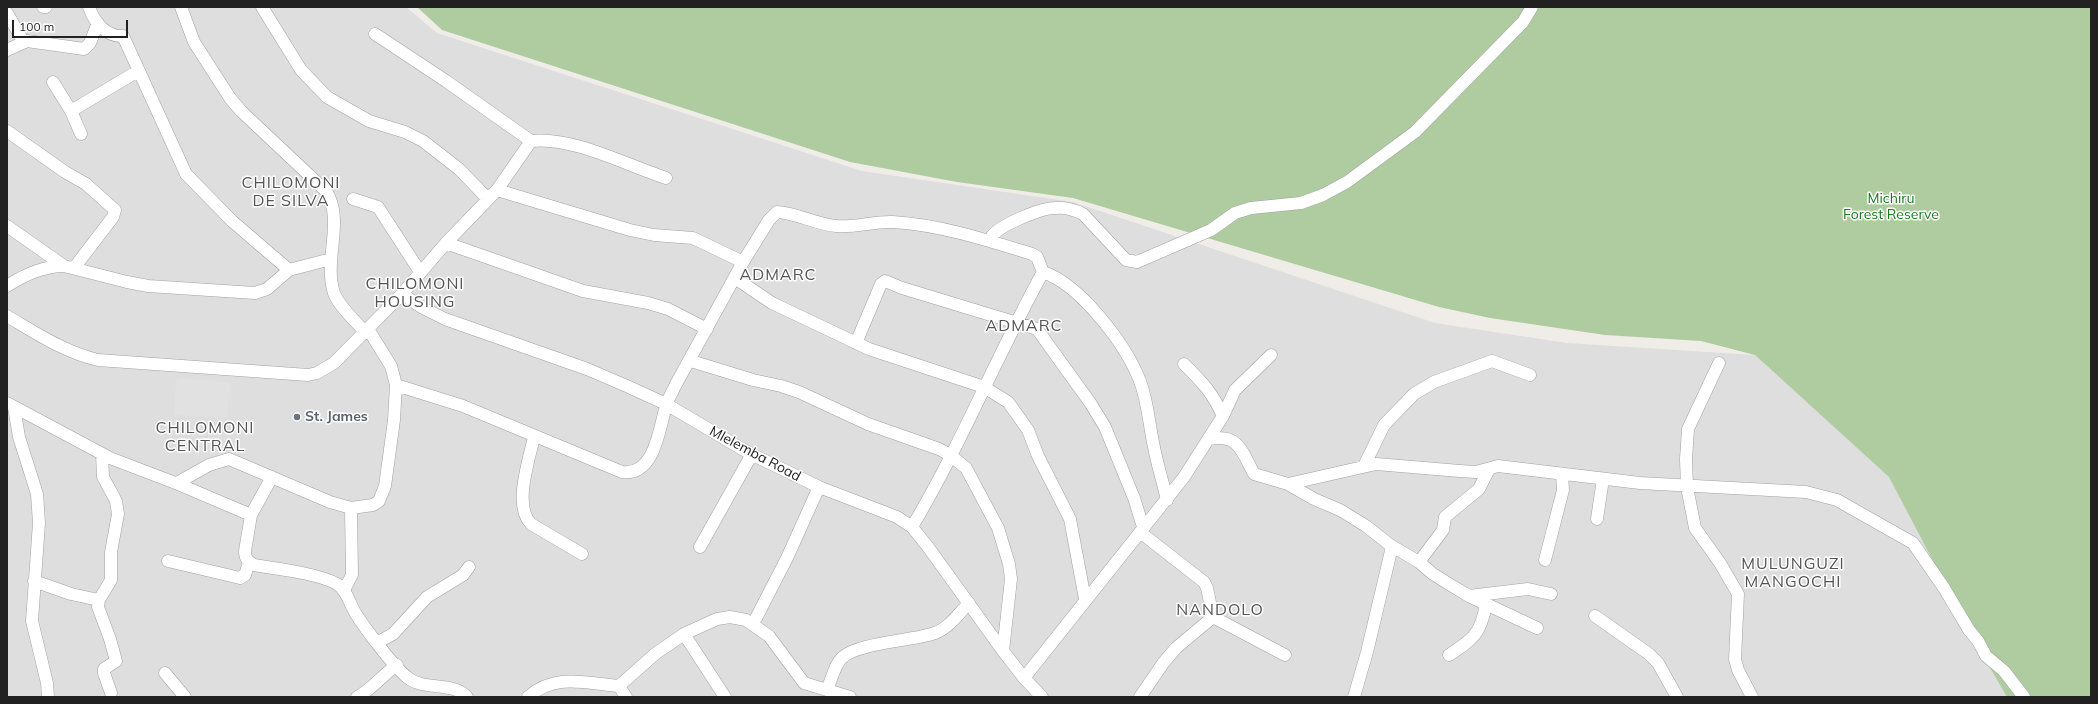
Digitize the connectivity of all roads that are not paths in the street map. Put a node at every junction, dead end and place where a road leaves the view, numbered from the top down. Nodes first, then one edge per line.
1 (43, 7) edge
2 (46, 7) edge
3 (90, 7) edge
4 (181, 7) edge
5 (262, 7) edge
6 (1521, 7) edge
7 (1532, 7) edge
8 (7, 13) edge
9 (1523, 22) junction
10 (98, 23) junction
11 (374, 34) dead end
12 (23, 41) junction
13 (7, 50) edge
14 (138, 71) junction
15 (54, 82) dead end
16 (71, 111) junction
17 (7, 131) edge
18 (81, 134) dead end
19 (531, 142) junction
20 (666, 178) dead end
21 (492, 194) junction
22 (353, 199) dead end
23 (7, 226) edge
24 (992, 240) junction
25 (446, 243) junction
26 (331, 259) junction
27 (743, 262) junction
28 (69, 267) junction
29 (289, 270) junction
30 (420, 272) junction
31 (1043, 272) junction
32 (735, 278) junction
33 (7, 286) edge
34 (402, 294) junction
35 (7, 316) edge
36 (1015, 323) junction
37 (707, 329) junction
38 (366, 330) junction
39 (856, 343) junction
40 (1271, 356) dead end
41 (691, 360) junction
42 (1719, 363) dead end
43 (1184, 364) dead end
44 (1530, 375) dead end
45 (396, 385) junction
46 (984, 387) junction
47 (666, 404) junction
48 (11, 405) edge
49 (1223, 416) junction
50 (534, 437) junction
51 (1210, 439) junction
52 (102, 454) junction
53 (752, 454) junction
54 (950, 455) junction
55 (1364, 466) junction
56 (1489, 469) junction
57 (1562, 474) junction
58 (272, 477) junction
59 (1603, 479) junction
60 (177, 483) junction
61 (1288, 484) junction
62 (818, 487) junction
63 (1687, 487) junction
64 (1167, 500) junction
65 (351, 508) junction
66 (251, 515) junction
67 (1597, 519) dead end
68 (912, 527) junction
69 (1142, 530) junction
70 (1390, 545) junction
71 (700, 546) dead end
72 (582, 554) dead end
73 (1545, 560) dead end
74 (168, 561) dead end
75 (249, 562) junction
76 (1419, 562) junction
77 (469, 567) dead end
78 (34, 581) junction
79 (344, 590) junction
80 (1551, 594) dead end
81 (1469, 596) junction
82 (1085, 599) junction
83 (99, 600) junction
84 (969, 603) junction
85 (1486, 604) junction
86 (1595, 616) dead end
87 (1213, 617) junction
88 (753, 624) junction
89 (1537, 628) dead end
90 (684, 634) junction
91 (378, 642) junction
92 (1003, 651) junction
93 (1285, 655) dead end
94 (1449, 656) dead end
95 (397, 665) junction
96 (165, 673) dead end
97 (1024, 678) junction
98 (619, 686) junction
99 (828, 690) junction
100 (112, 693) dead end
101 (48, 697) edge
102 (185, 697) edge
103 (357, 697) edge
104 (467, 697) edge
105 (528, 697) edge
106 (626, 697) edge
107 (725, 697) edge
108 (850, 697) edge
109 (1042, 697) edge
110 (1140, 697) edge
111 (1354, 697) edge
112 (1677, 697) edge
113 (1752, 697) edge
114 (2024, 697) edge

1 - 2 street
3 - 10 street
4 - 26 street
5 - 21 street
6 - 9 street
7 - 9 street
8 - 12 street
9 - 24 street
10 - 12 street
10 - 14 street
11 - 19 street
12 - 13 street
14 - 16 street
14 - 29 street
15 - 16 street
16 - 18 street
17 - 28 street
19 - 20 street
19 - 21 street
21 - 25 street
21 - 27 street
22 - 30 street
23 - 28 street
24 - 27 street
24 - 31 street
25 - 30 street
25 - 37 street
26 - 29 street
26 - 38 street
27 - 32 street
28 - 29 street
28 - 33 street
30 - 34 street
31 - 36 street
31 - 64 street
32 - 37 street
32 - 39 street
34 - 38 street
34 - 47 street, Mlelemba Road
35 - 38 street
36 - 39 street
36 - 46 street
36 - 69 street
37 - 41 street
38 - 45 street
39 - 46 street
40 - 49 street
41 - 47 street
41 - 54 street
42 - 63 street
43 - 49 street
44 - 55 street
45 - 50 street
45 - 65 street
46 - 54 street
46 - 82 street
47 - 50 street
47 - 53 street, Mlelemba Road
48 - 52 street
48 - 78 street
49 - 51 street
50 - 72 street
51 - 61 street
51 - 64 street
52 - 60 street
52 - 83 street
53 - 62 street, Mlelemba Road
53 - 71 street
54 - 68 street
54 - 92 street
55 - 56 street
55 - 61 street
56 - 57 street
56 - 76 street
57 - 59 street
57 - 73 street
58 - 60 street
58 - 65 street
58 - 66 street
59 - 63 street
59 - 67 street
60 - 66 street
61 - 70 street
62 - 68 street, Mlelemba Road
62 - 88 street
63 - 113 street
63 - 114 street
64 - 69 street
65 - 79 street
66 - 75 street
68 - 84 street, Mlelemba Road
69 - 82 street
69 - 87 street
70 - 76 street
70 - 111 street
74 - 75 street
75 - 79 street
76 - 81 street
77 - 91 street
78 - 83 street
78 - 101 street
79 - 91 street
80 - 81 street
81 - 85 street
82 - 97 street
83 - 100 street
84 - 92 street, Mlelemba Road
84 - 99 street
85 - 89 street
85 - 94 street
86 - 112 street
87 - 93 street
87 - 110 street
88 - 90 street
88 - 99 street
90 - 98 street
90 - 107 street
91 - 95 street
92 - 97 street, Mlelemba Road
95 - 103 street
95 - 104 street
96 - 102 street
97 - 109 street, Mlelemba Road
98 - 105 street
98 - 106 street
99 - 108 street

